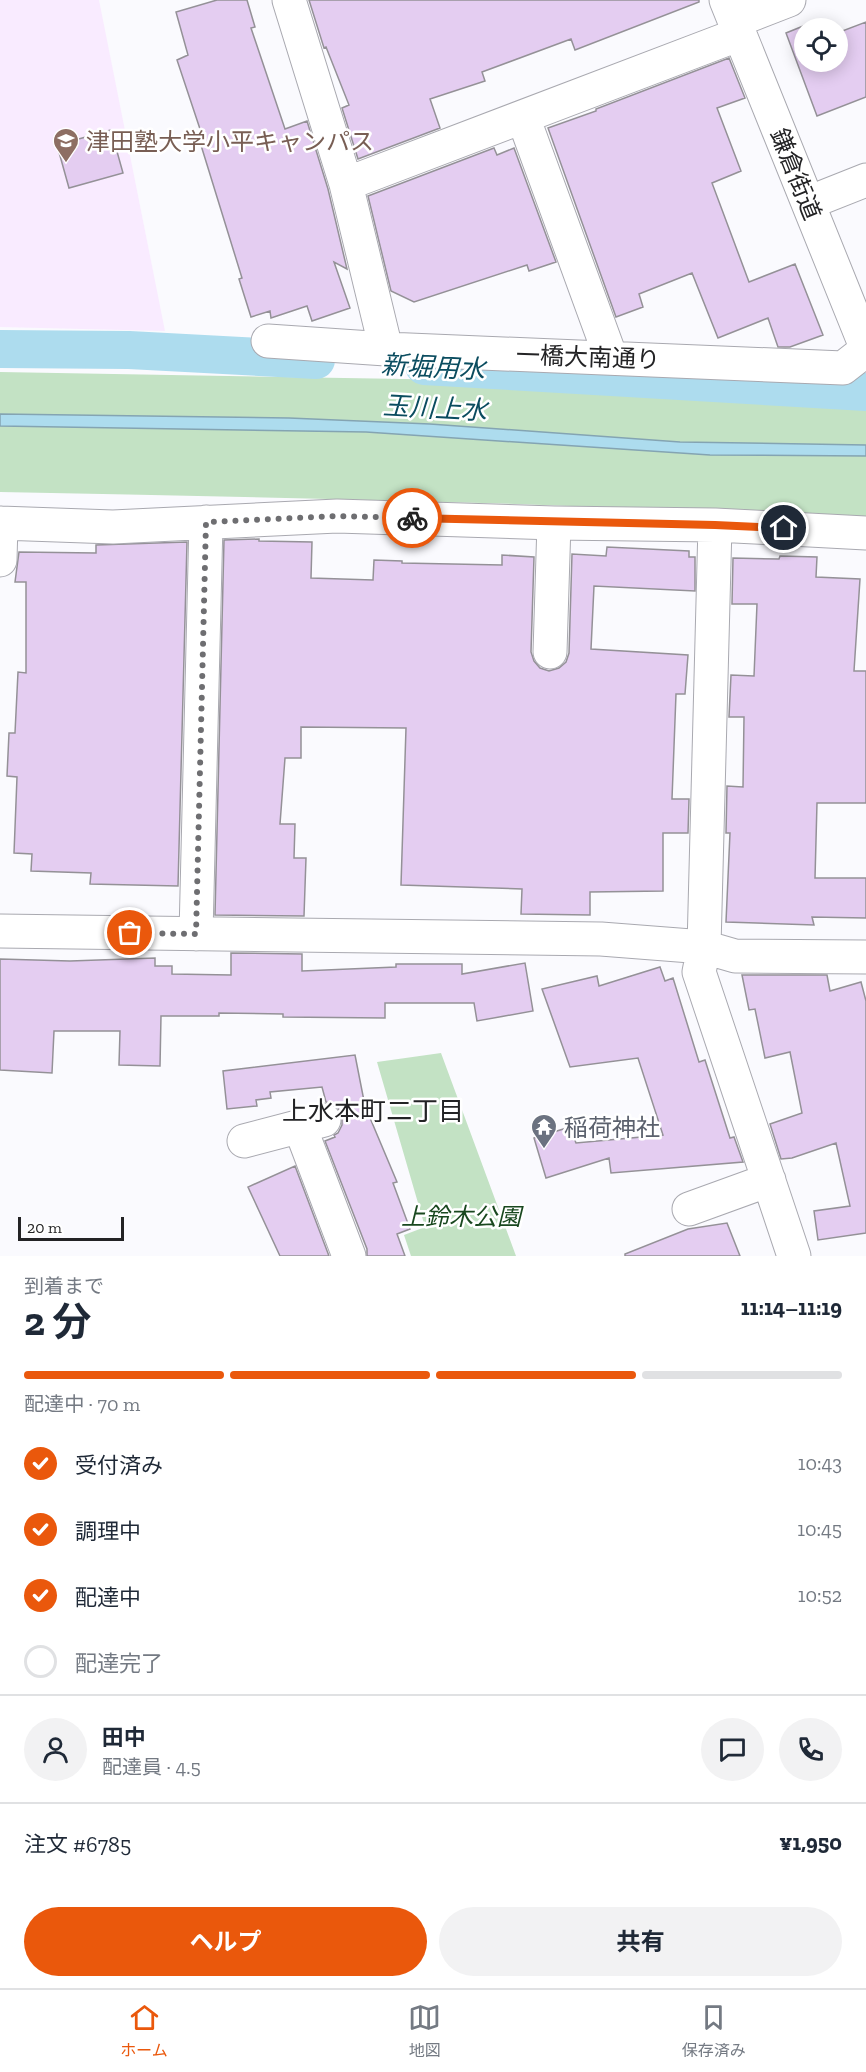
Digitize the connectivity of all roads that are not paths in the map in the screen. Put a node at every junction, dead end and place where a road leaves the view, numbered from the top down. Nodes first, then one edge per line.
1 (289, 0) edge
2 (789, 0) edge
3 (733, 19) edge
4 (523, 117) junction
5 (866, 180) edge
6 (346, 184) junction
7 (808, 203) junction
8 (268, 341) dead end
9 (386, 349) junction
10 (866, 349) edge
11 (610, 358) junction
12 (206, 522) junction
13 (0, 523) edge
14 (554, 523) junction
15 (715, 525) junction
16 (866, 533) edge
17 (0, 560) edge
18 (550, 652) dead end
19 (0, 931) edge
20 (196, 934) junction
21 (704, 947) junction
22 (866, 957) edge
23 (244, 1141) dead end
24 (769, 1180) junction
25 (689, 1209) dead end
26 (349, 1256) edge
27 (795, 1256) edge

1 - 6 street
2 - 3 street
3 - 4 street
3 - 7 street, 鎌倉街道
4 - 6 street
4 - 11 street
5 - 7 street
6 - 9 street
7 - 10 street, 鎌倉街道
8 - 9 street, 一橋大南通り
9 - 11 street, 一橋大南通り
10 - 11 street, 一橋大南通り
12 - 13 street
12 - 14 street
12 - 20 street
13 - 17 street
14 - 15 street
14 - 18 street
15 - 16 street
15 - 21 street
19 - 20 street
20 - 21 street
21 - 22 street
21 - 24 street
23 - 26 street
24 - 25 street
24 - 27 street

